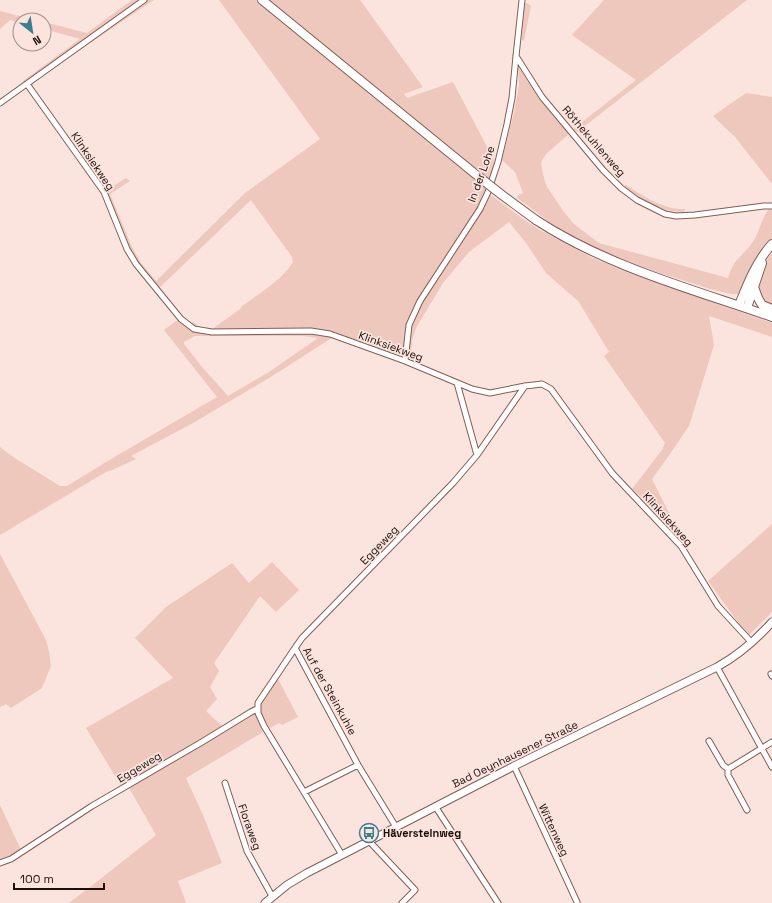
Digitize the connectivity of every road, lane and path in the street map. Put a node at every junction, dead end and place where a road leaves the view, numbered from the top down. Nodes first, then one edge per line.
1 (144, 0) edge
2 (262, 0) edge
3 (522, 0) edge
4 (516, 56) junction
5 (27, 84) junction
6 (0, 103) edge
7 (772, 206) edge
8 (770, 246) edge
9 (754, 287) junction
10 (743, 307) junction
11 (772, 309) edge
12 (772, 317) edge
13 (405, 361) junction
14 (456, 383) junction
15 (525, 386) junction
16 (477, 455) junction
17 (772, 622) edge
18 (752, 643) junction
19 (295, 648) junction
20 (717, 667) junction
21 (257, 709) junction
22 (709, 741) dead end
23 (772, 742) edge
24 (762, 748) junction
25 (358, 765) junction
26 (514, 766) junction
27 (772, 766) edge
28 (728, 769) junction
29 (225, 783) dead end
30 (304, 792) junction
31 (435, 806) junction
32 (747, 810) dead end
33 (396, 827) junction
34 (369, 840) junction
35 (342, 855) junction
36 (0, 863) edge
37 (272, 896) junction
38 (577, 902) edge
39 (265, 903) edge
40 (402, 903) edge
41 (498, 903) edge

1 - 5 street
2 - 10 main road, bridge
3 - 4 street, In der Lohe
4 - 7 street, Röthekuhlenweg
4 - 13 street, In der Lohe
5 - 6 street
5 - 13 street, Klinksiekweg
8 - 9 main road
8 - 10 main road
9 - 10 main road
9 - 11 main road
10 - 12 main road
13 - 14 street, Klinksiekweg
14 - 15 street, Klinksiekweg
14 - 16 street
15 - 16 street, Eggeweg
15 - 18 street, Klinksiekweg
16 - 19 street, Eggeweg
17 - 18 main road, Bad Oeynhausener Straße
18 - 20 main road, Bad Oeynhausener Straße
19 - 21 street, Auf der Steinkuhle
19 - 25 street, Auf der Steinkuhle
20 - 24 street
20 - 26 main road, Bad Oeynhausener Straße
21 - 30 street
21 - 36 street, Eggeweg
22 - 28 street
23 - 24 street
24 - 27 street
24 - 28 street
25 - 30 street
25 - 33 street, Auf der Steinkuhle
26 - 31 main road, Bad Oeynhausener Straße
26 - 38 street, Wittenweg
28 - 32 street
29 - 37 street, Floraweg
30 - 35 street
31 - 33 main road, Bad Oeynhausener Straße
31 - 41 street
33 - 34 main road, Bad Oeynhausener Straße
34 - 35 main road, Bad Oeynhausener Straße
34 - 40 street
35 - 37 main road, Bad Oeynhausener Straße
37 - 39 main road, Bad Oeynhausener Straße

